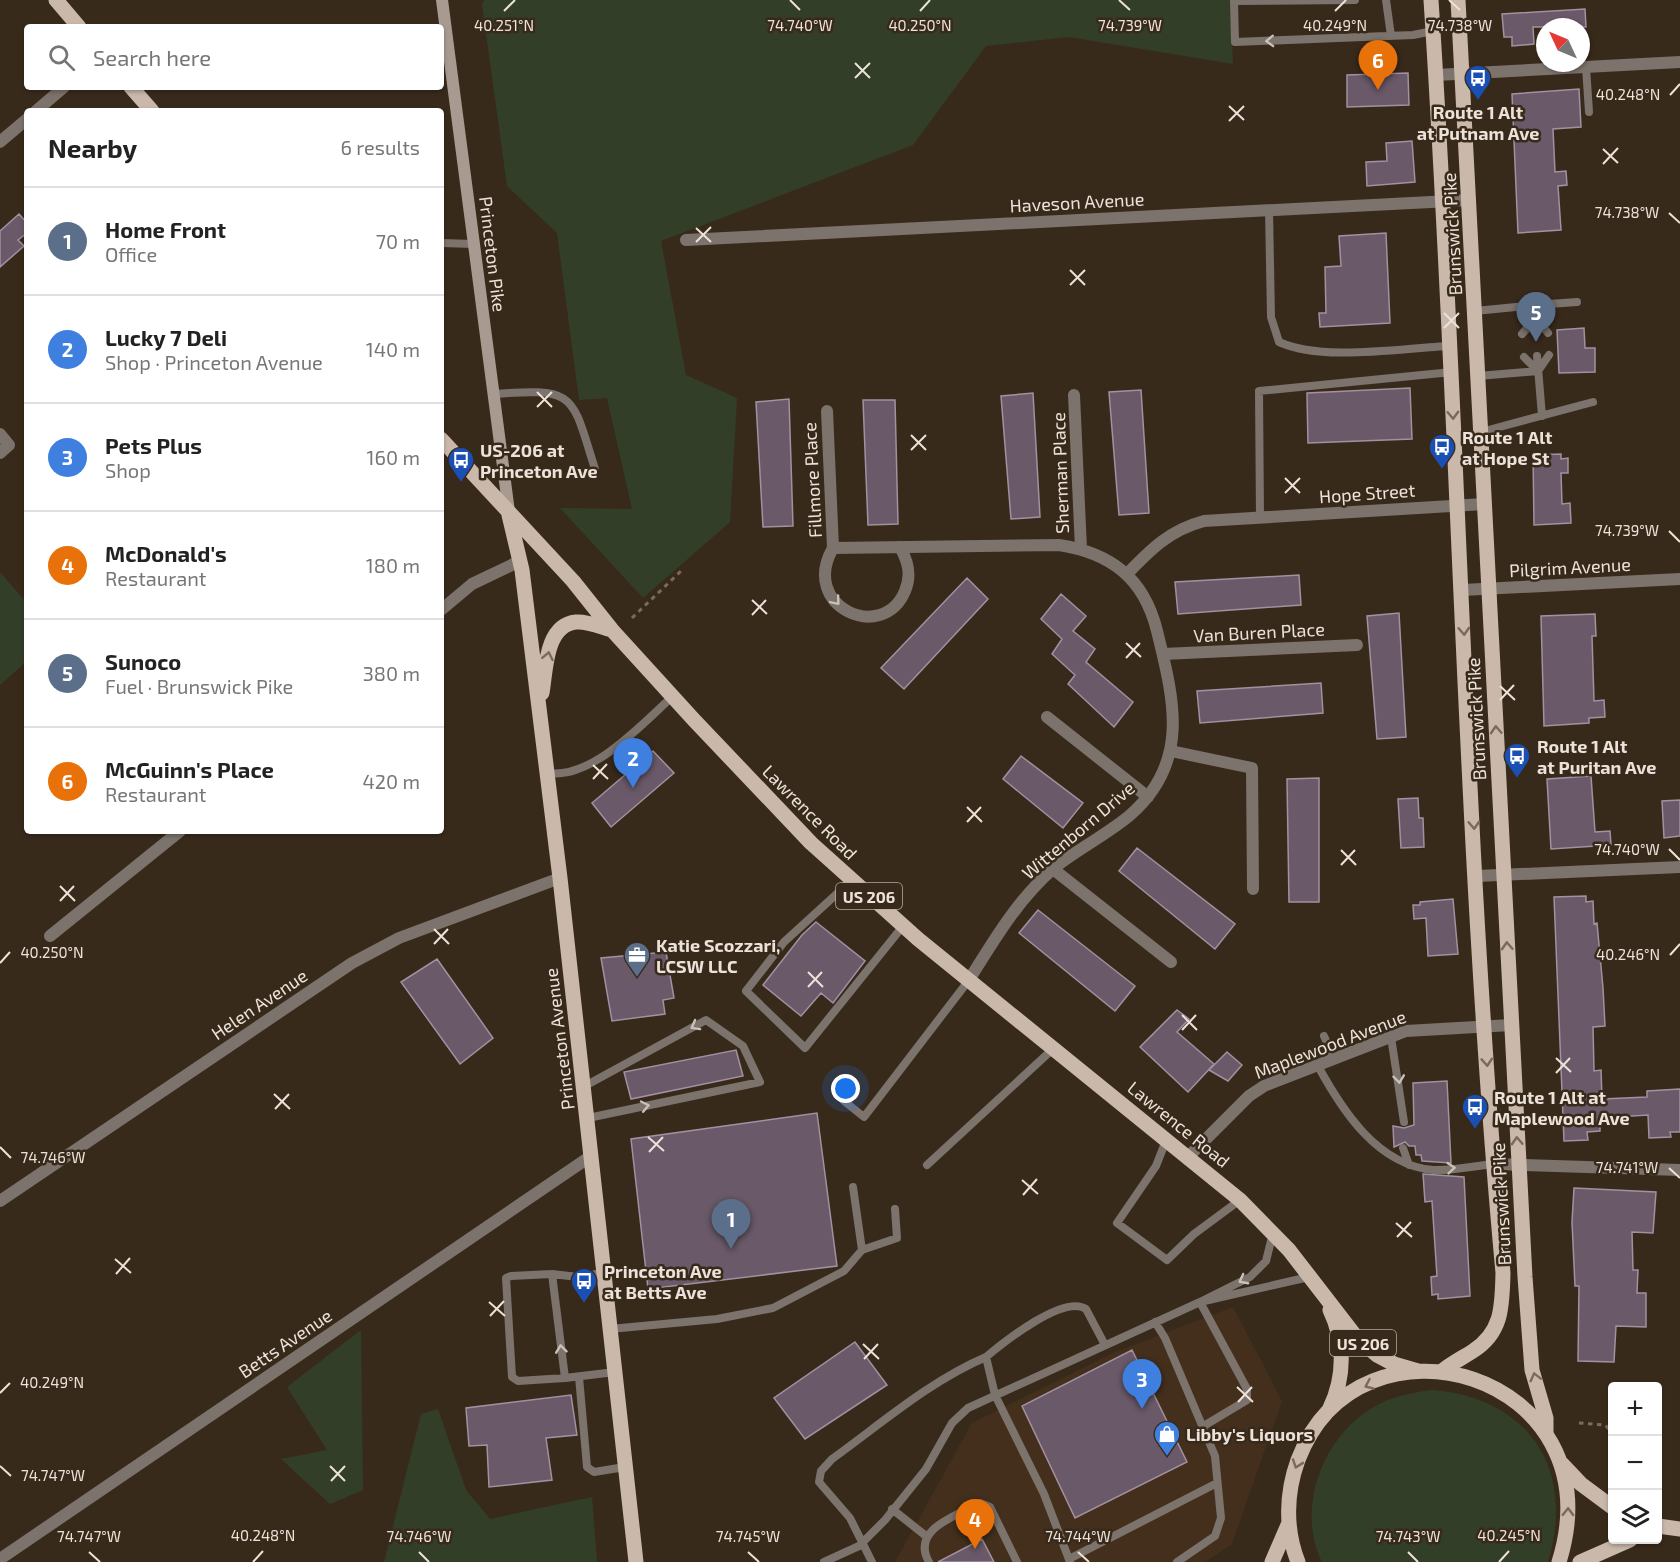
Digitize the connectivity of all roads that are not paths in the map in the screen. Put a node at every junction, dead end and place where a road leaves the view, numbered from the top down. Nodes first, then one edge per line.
1 (56, 0) edge
2 (442, 0) edge
3 (1355, 0) edge
4 (1386, 0) edge
5 (1431, 0) edge
6 (1458, 0) edge
7 (77, 24) edge
8 (1433, 31) junction
9 (1391, 36) junction
10 (1680, 62) edge
11 (1590, 67) edge
12 (1536, 70) edge
13 (1586, 72) edge
14 (1436, 75) junction
15 (1463, 75) junction
16 (60, 90) edge
17 (134, 90) edge
18 (40, 108) edge
19 (149, 108) edge
20 (1588, 112) dead end
21 (24, 122) edge
22 (0, 142) edge
23 (1470, 200) junction
24 (1444, 201) junction
25 (1269, 210) junction
26 (686, 240) dead end
27 (444, 243) edge
28 (474, 244) junction
29 (1577, 302) dead end
30 (1535, 305) junction
31 (1475, 311) junction
32 (1536, 318) junction
33 (1536, 333) dead end
34 (1548, 333) dead end
35 (1522, 334) dead end
36 (1450, 346) junction
37 (1549, 355) dead end
38 (1537, 356) dead end
39 (1524, 357) dead end
40 (1538, 371) junction
41 (1452, 372) junction
42 (1478, 376) junction
43 (493, 394) junction
44 (1074, 395) dead end
45 (1593, 402) dead end
46 (827, 411) dead end
47 (1542, 416) junction
48 (1481, 432) junction
49 (0, 434) edge
50 (444, 442) edge
51 (0, 453) edge
52 (595, 469) dead end
53 (1484, 504) junction
54 (1457, 505) junction
55 (509, 512) junction
56 (1260, 518) junction
57 (900, 547) junction
58 (833, 548) junction
59 (1081, 549) junction
60 (520, 561) junction
61 (1127, 574) junction
62 (1680, 579) edge
63 (1489, 589) junction
64 (1462, 590) junction
65 (444, 607) edge
66 (612, 630) junction
67 (1357, 645) dead end
68 (1163, 654) junction
69 (673, 696) junction
70 (539, 714) junction
71 (1047, 717) dead end
72 (1171, 751) junction
73 (547, 773) junction
74 (1148, 797) junction
75 (176, 834) edge
76 (1680, 867) edge
77 (1053, 869) junction
78 (1477, 876) junction
79 (1503, 876) junction
80 (560, 878) junction
81 (852, 880) junction
82 (1253, 889) dead end
83 (903, 926) junction
84 (50, 936) dead end
85 (1171, 962) dead end
86 (969, 980) junction
87 (1484, 1025) junction
88 (1511, 1025) junction
89 (1324, 1036) dead end
90 (1391, 1037) junction
91 (1054, 1048) junction
92 (1334, 1059) junction
93 (1318, 1066) junction
94 (583, 1087) junction
95 (844, 1101) dead end
96 (588, 1118) junction
97 (1404, 1122) dead end
98 (1167, 1138) junction
99 (1403, 1148) dead end
100 (591, 1156) junction
101 (1189, 1156) junction
102 (1493, 1164) junction
103 (927, 1165) dead end
104 (1409, 1165) junction
105 (1518, 1165) junction
106 (1680, 1170) edge
107 (853, 1187) dead end
108 (1240, 1200) junction
109 (0, 1201) edge
110 (895, 1209) dead end
111 (1273, 1233) junction
112 (862, 1250) junction
113 (603, 1273) junction
114 (552, 1274) junction
115 (1309, 1277) junction
116 (1322, 1293) junction
117 (1200, 1302) junction
118 (1155, 1322) junction
119 (610, 1329) junction
120 (1105, 1345) junction
121 (986, 1358) junction
122 (1418, 1371) junction
123 (1442, 1371) junction
124 (615, 1372) junction
125 (579, 1377) junction
126 (565, 1378) junction
127 (995, 1395) junction
128 (1328, 1414) junction
129 (1202, 1427) junction
130 (1546, 1434) junction
131 (1560, 1462) junction
132 (625, 1467) junction
133 (1218, 1483) junction
134 (1608, 1504) edge
135 (892, 1509) junction
136 (1289, 1522) junction
137 (926, 1536) junction
138 (861, 1543) junction
139 (1619, 1544) edge
140 (0, 1559) edge
141 (1069, 1560) edge
142 (636, 1562) edge
143 (824, 1562) edge
144 (872, 1562) edge
145 (929, 1562) edge
146 (1017, 1562) edge
147 (1177, 1562) edge
148 (1272, 1562) edge
149 (1298, 1562) edge
150 (1559, 1562) edge
151 (1580, 1562) edge

1 - 7 main road
2 - 28 main road, Princeton Pike
9 -> 3 lane
4 - 9 lane
5 - 8 main road, Brunswick Pike
6 - 15 main road, Brunswick Pike
8 - 9 lane
8 - 14 main road, Brunswick Pike
10 - 11 street
12 - 15 street
13 - 20 lane
14 - 15 street
14 - 24 main road, Brunswick Pike
15 - 23 main road, Brunswick Pike
16 - 18 street
17 - 19 main road
21 - 22 street
23 - 24 street, Haveson Avenue
23 - 31 main road, Brunswick Pike
24 - 25 street, Haveson Avenue
24 - 36 main road, Brunswick Pike
25 - 26 street, Haveson Avenue
25 - 36 lane
27 - 28 lane
28 - 43 main road, Princeton Pike
29 - 30 lane
30 - 31 lane
30 - 32 lane
31 - 42 main road, Brunswick Pike
32 - 33 lane
32 - 34 lane
32 - 35 lane
36 - 41 main road, Brunswick Pike
37 - 40 lane
38 - 40 lane
39 - 40 lane
40 - 42 lane
40 - 47 lane
41 -> 54 main road, Brunswick Pike
41 - 56 lane
42 - 48 main road, Brunswick Pike
43 - 52 lane
43 - 55 main road, Princeton Pike
44 - 59 street, Sherman Place
45 - 47 lane
46 - 58 street, Fillmore Place
47 - 48 lane
48 - 53 main road, Brunswick Pike
49 - 51 street
50 - 55 main road, Lawrence Road / US 206
53 - 54 street, Hope Street
53 - 63 main road, Brunswick Pike
54 - 56 street, Hope Street
54 - 64 main road, Brunswick Pike
55 - 60 main road, Princeton Avenue
55 - 66 main road, Lawrence Road / US 206
56 - 61 street, Hope Street
57 - 58 street, Wittenborn Drive
58 -> 57 street
57 - 59 street, Wittenborn Drive
59 - 61 street, Wittenborn Drive
60 - 65 street
60 - 70 main road, Princeton Avenue
61 - 68 street, Wittenborn Drive
62 - 63 street, Pilgrim Avenue
63 - 64 street, Pilgrim Avenue
79 -> 63 main road, Brunswick Pike
64 -> 78 main road, Brunswick Pike
66 - 69 main road, Lawrence Road / US 206
70 -> 66 main road
67 - 68 street, Van Buren Place
68 - 72 street, Wittenborn Drive
69 - 73 lane
69 - 81 main road, Lawrence Road / US 206
70 - 73 main road, Princeton Avenue
71 - 74 street
72 - 74 street, Wittenborn Drive
72 - 82 street
73 - 80 main road, Princeton Avenue
74 - 77 street, Wittenborn Drive
75 - 84 street
76 - 79 street
77 - 85 street
77 - 86 street, Wittenborn Drive
78 - 79 street
78 - 87 main road, Brunswick Pike
88 -> 79 main road, Brunswick Pike
80 - 94 main road, Princeton Avenue
80 - 109 street, Helen Avenue
81 - 83 main road, Lawrence Road / US 206
81 - 83 lane
83 - 86 main road, Lawrence Road / US 206
86 - 91 main road, Lawrence Road / US 206
86 - 95 lane
87 - 88 street, Maplewood Avenue
87 - 90 street, Maplewood Avenue
87 -> 102 main road, Brunswick Pike
105 -> 88 main road, Brunswick Pike
89 - 92 lane
90 - 92 street, Maplewood Avenue
90 -> 97 lane
91 - 98 main road, Lawrence Road / US 206
91 - 103 lane
92 - 93 street, Maplewood Avenue
93 - 101 street, Maplewood Avenue
93 - 104 lane
94 - 96 main road, Princeton Avenue
96 -> 94 lane
96 - 100 main road, Princeton Avenue
98 - 101 main road, Lawrence Road / US 206
98 - 108 lane
99 - 104 lane
100 - 113 main road, Princeton Avenue
100 - 140 street, Betts Avenue
101 - 108 main road, Lawrence Road / US 206
104 -> 102 lane
102 - 105 street
102 - 123 main road, Brunswick Pike
105 - 106 street
130 -> 105 main road, Brunswick Pike
107 - 112 lane
108 - 111 main road, Lawrence Road / US 206
110 - 112 lane
111 - 115 main road, Lawrence Road / US 206
111 -> 117 lane
112 - 119 lane
113 - 114 lane
113 - 119 main road, Princeton Avenue
126 -> 114 lane
114 - 126 lane
115 - 116 main road, Lawrence Road / US 206
115 - 117 lane
116 - 122 main road, Lawrence Road / US 206
116 - 128 main road, Lawrence Road
117 - 118 lane
117 - 129 lane
118 - 120 lane
118 - 129 lane
119 - 124 main road, Princeton Avenue
120 - 121 lane
120 - 127 lane
121 - 127 lane
121 - 138 lane
122 - 123 main road, US 206
122 -> 128 main road
123 - 130 main road, US 206
124 - 125 lane
124 - 132 main road, Princeton Avenue
125 - 126 lane
125 - 132 lane
127 - 135 lane
127 - 141 lane
128 -> 136 main road
129 - 133 lane
130 - 131 main road, US 206
131 - 134 main road
150 -> 131 main road, US 206
132 - 142 main road, Princeton Avenue
133 - 141 lane
133 - 147 lane
135 - 137 lane
135 - 138 lane
136 - 148 main road
136 - 149 main road
137 - 145 lane
137 - 146 lane
138 - 143 lane
138 - 144 lane
139 - 151 main road

